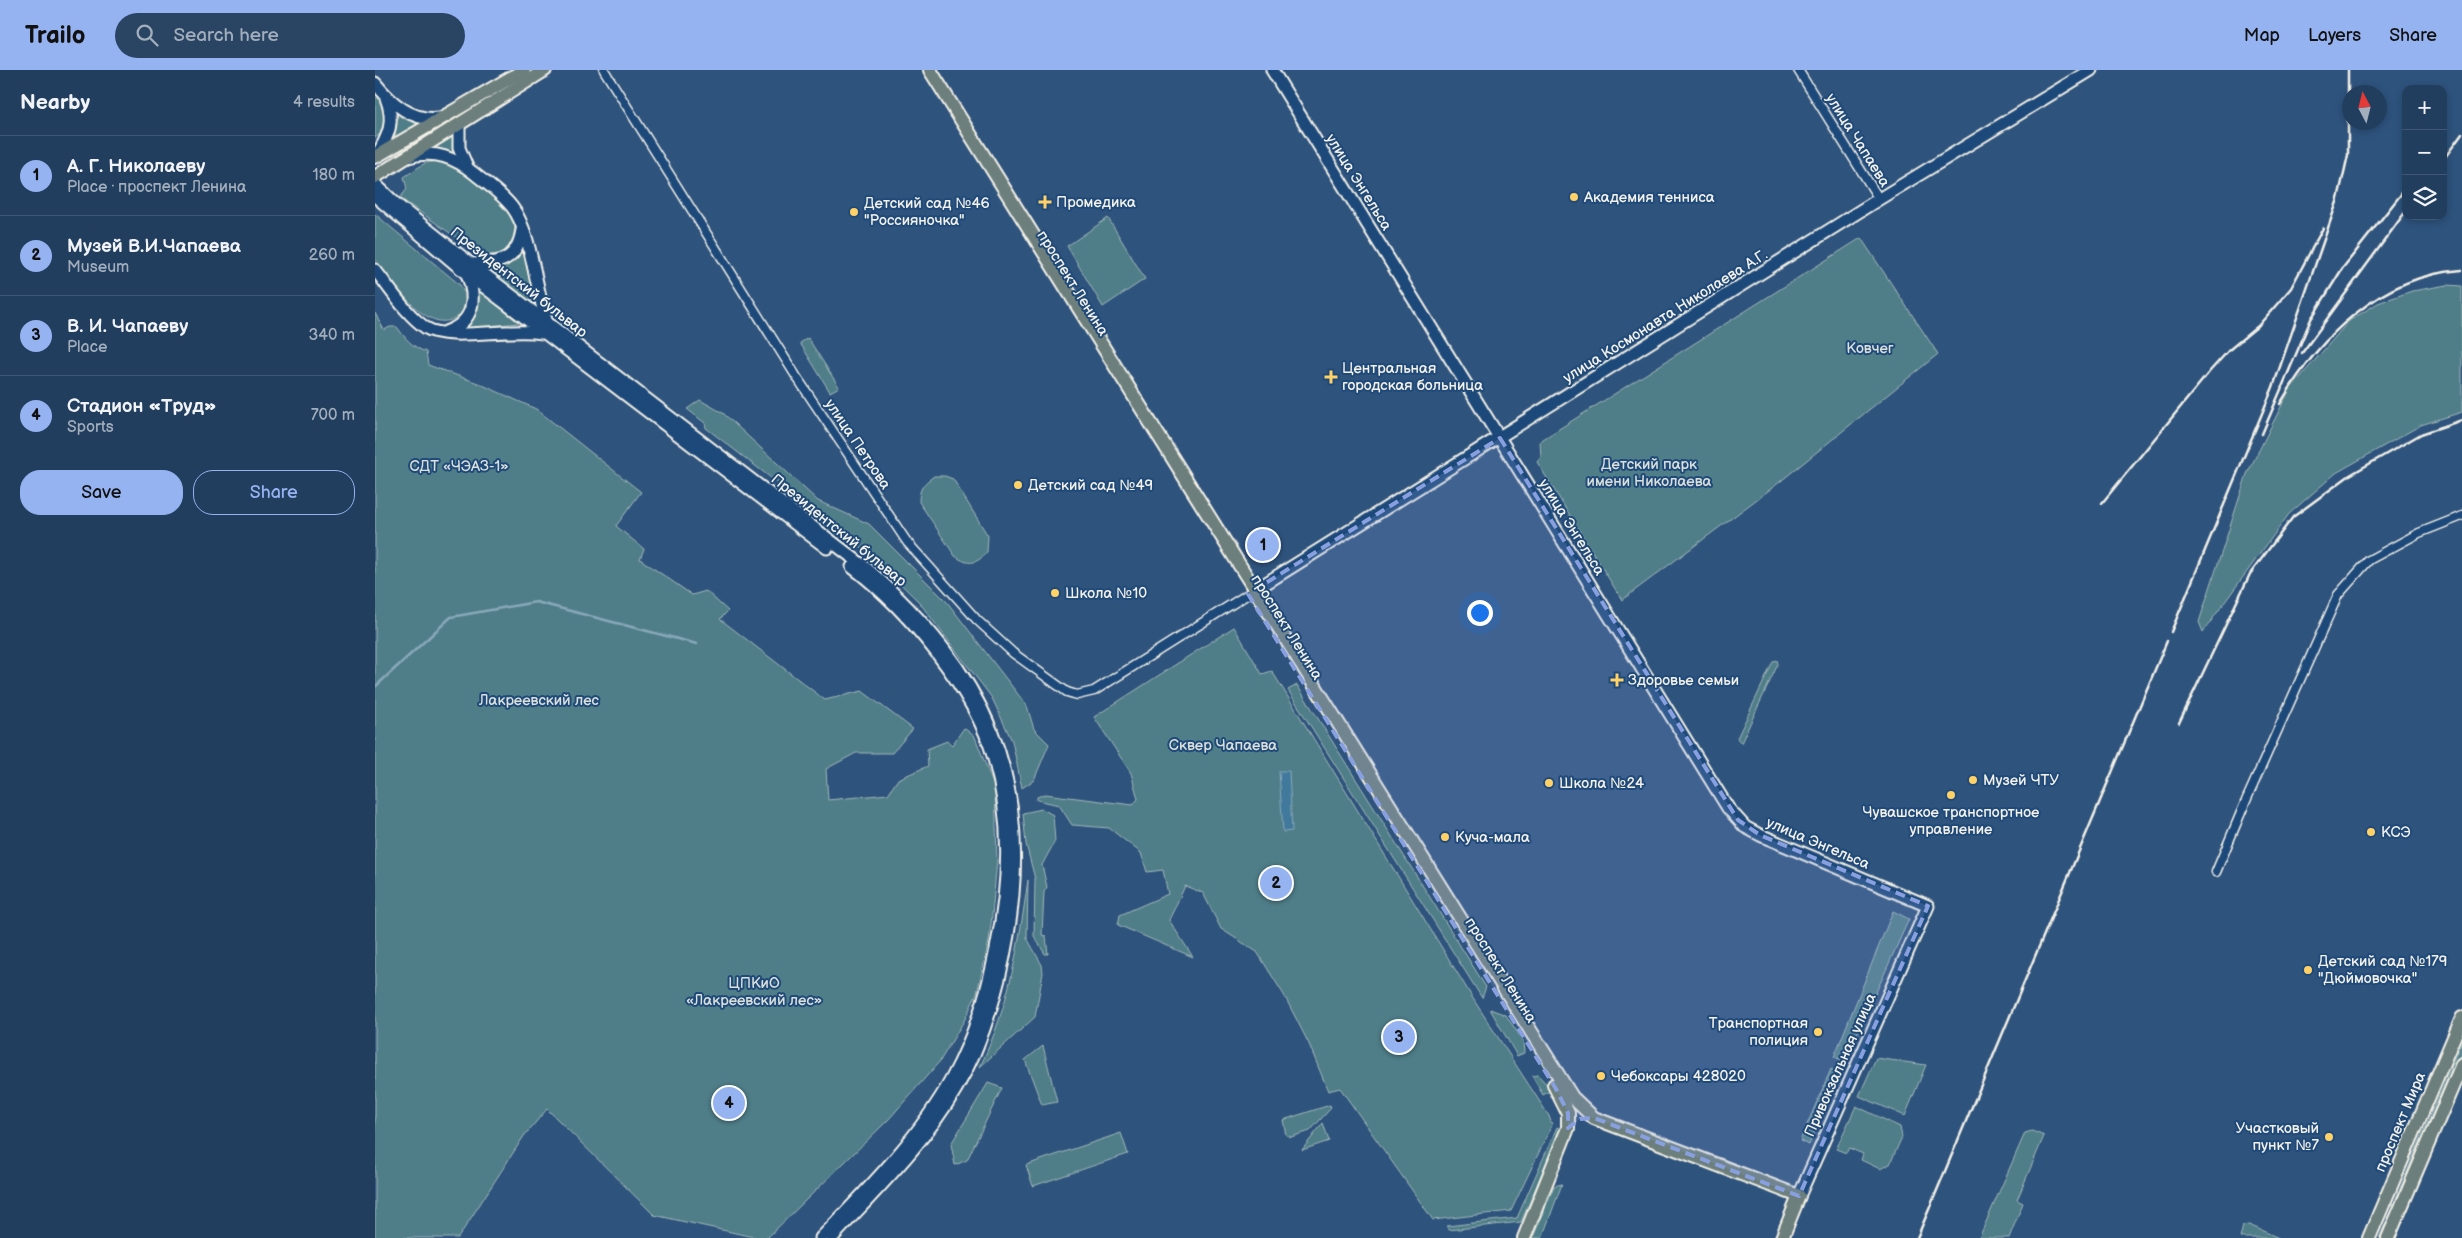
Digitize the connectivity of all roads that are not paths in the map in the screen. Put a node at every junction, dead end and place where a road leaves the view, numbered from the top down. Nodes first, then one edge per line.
1 (523, 70) edge
2 (545, 70) edge
3 (604, 70) edge
4 (921, 70) edge
5 (930, 70) edge
6 (1272, 70) edge
7 (1798, 70) edge
8 (2091, 70) edge
9 (375, 83) edge
10 (385, 96) junction
11 (439, 118) junction
12 (459, 126) junction
13 (376, 156) edge
14 (407, 157) junction
15 (467, 167) junction
16 (375, 178) edge
17 (375, 184) edge
18 (375, 196) edge
19 (1879, 199) junction
20 (393, 207) junction
21 (522, 228) junction
22 (469, 268) junction
23 (375, 270) edge
24 (546, 329) junction
25 (442, 333) junction
26 (1500, 438) junction
27 (2462, 516) edge
28 (1251, 592) junction
29 (1174, 640) joint
30 (2216, 872) dead end
31 (1928, 906) joint
32 (2462, 1018) edge
33 (2462, 1064) edge
34 (1594, 1118) junction
35 (1568, 1128) junction
36 (1799, 1196) junction
37 (821, 1238) edge
38 (832, 1238) edge
39 (1524, 1238) edge
40 (1782, 1238) edge
41 (2369, 1238) edge
42 (2389, 1238) edge

1 - 11 main road
2 - 12 main road
3 - 29 street, улица Петрова
4 - 28 main road, проспект Ленина
5 - 28 main road, проспект Ленина
6 - 26 main road, улица Энгельса
7 - 19 street, улица Чапаева
8 - 19 main road, улица Космонавта Николаева А.Г.
9 - 10 main road
10 - 11 main road
10 - 13 main road
11 - 13 main road
12 - 14 main road
12 - 15 main road
14 - 15 main road
14 - 16 main road
15 - 21 main road
17 - 20 main road, Президентский бульвар
18 - 20 main road, Президентский бульвар
19 - 26 main road, улица Космонавта Николаева А.Г.
20 - 22 main road, Президентский бульвар
21 - 22 main road
21 - 24 main road
22 - 24 main road, Президентский бульвар
22 - 25 main road
23 - 25 main road
24 - 25 main road
24 - 37 main road, Президентский бульвар
24 - 38 main road, Президентский бульвар
26 - 28 main road, улица Космонавта Николаева А.Г.
26 - 31 main road, улица Энгельса
27 - 30 street
28 - 29 street, улица Космонавта Николаева А.Г.
28 - 34 main road, проспект Ленина
28 - 35 main road, проспект Ленина
31 - 36 main road, Привокзальная улица
32 - 41 main road, проспект Мира
33 - 42 main road
34 - 35 main road
34 - 36 main road, проспект Ленина
35 - 39 main road
36 - 40 main road, Привокзальная улица

